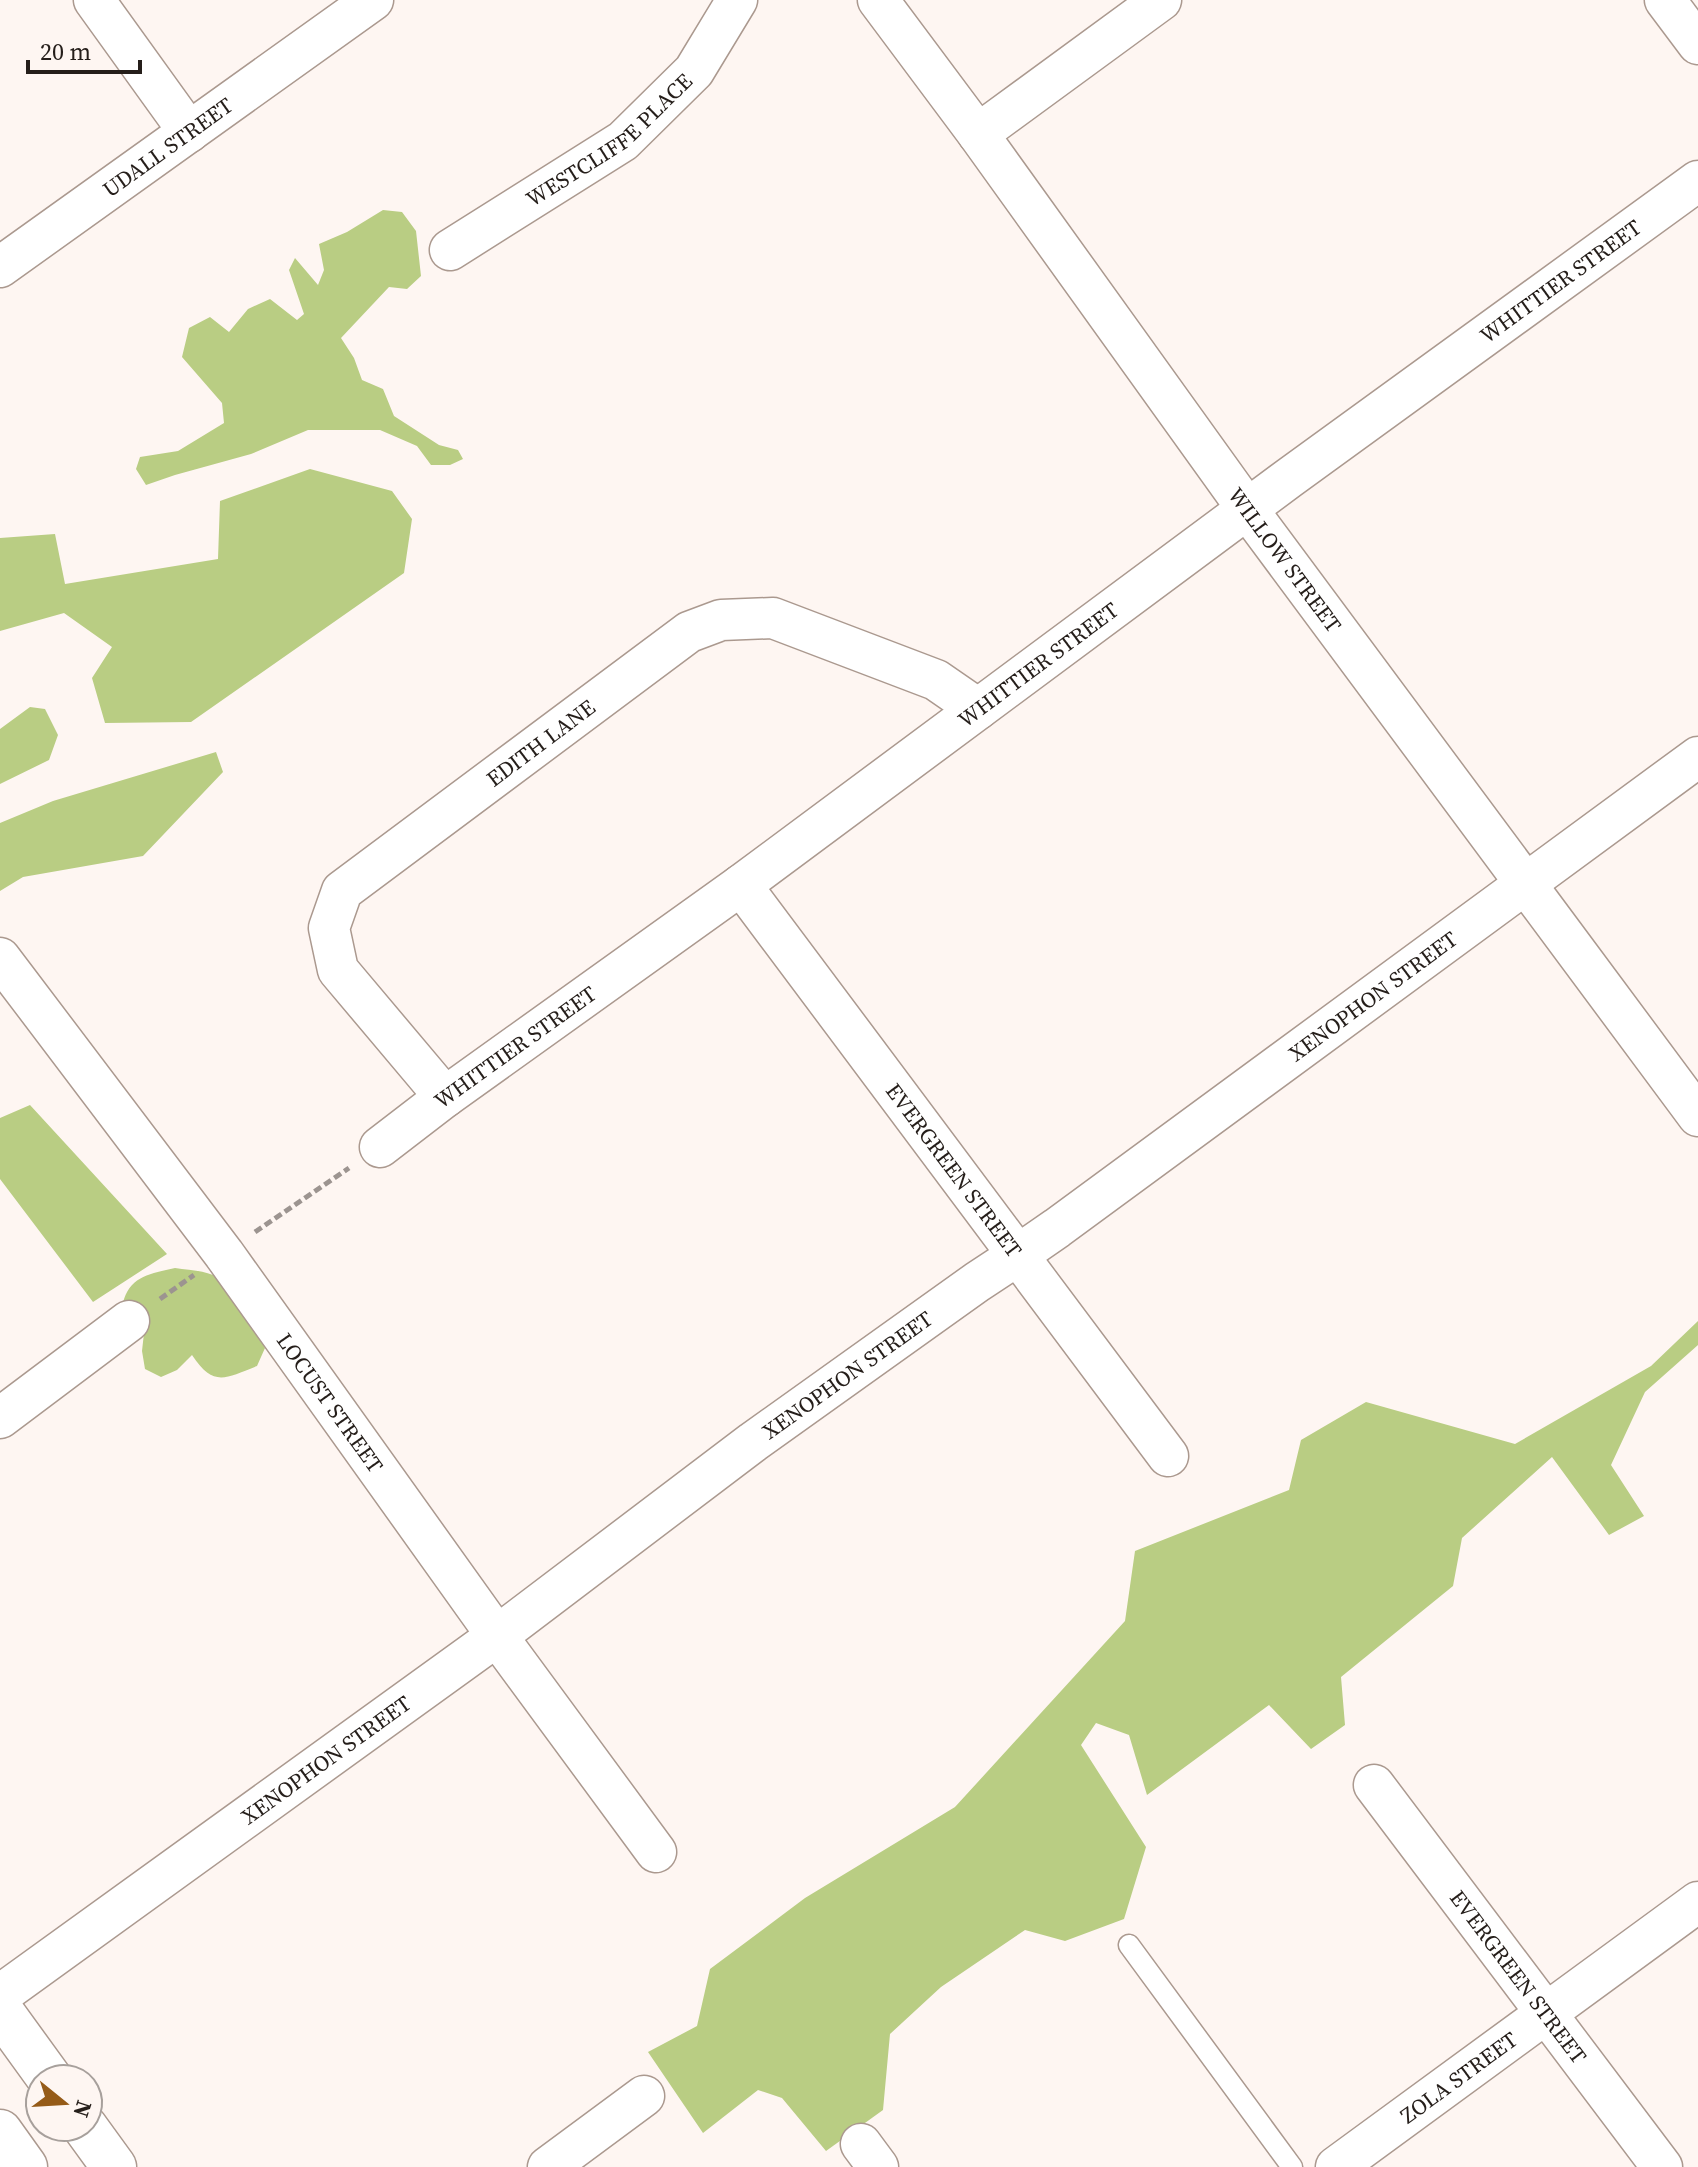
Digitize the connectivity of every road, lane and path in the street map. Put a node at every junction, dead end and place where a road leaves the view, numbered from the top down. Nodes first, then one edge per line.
1 (94, 0) edge
2 (373, 0) edge
3 (737, 0) edge
4 (878, 0) edge
5 (1161, 0) edge
6 (1665, 0) edge
7 (1698, 44) edge
8 (189, 132) junction
9 (978, 134) junction
10 (1698, 181) edge
11 (450, 250) dead end
12 (0, 267) edge
13 (1248, 510) junction
14 (978, 709) junction
15 (1698, 757) edge
16 (1526, 883) junction
17 (741, 885) junction
18 (0, 958) edge
19 (445, 1097) junction
20 (1698, 1116) edge
21 (380, 1147) dead end
22 (1018, 1255) junction
23 (129, 1321) dead end
24 (0, 1418) edge
25 (1168, 1456) dead end
26 (497, 1636) junction
27 (1374, 1785) dead end
28 (656, 1852) dead end
29 (1698, 1902) edge
30 (1129, 1945) dead end
31 (0, 1995) edge
32 (0, 2010) edge
33 (1547, 2013) junction
34 (38, 2063) edge
35 (644, 2096) dead end
36 (0, 2132) edge
37 (97, 2143) edge
38 (25, 2167) edge
39 (114, 2167) edge
40 (548, 2167) edge
41 (1292, 2167) edge
42 (1336, 2167) edge
43 (1662, 2167) edge

1 - 8 street
2 - 8 street, UDALL STREET
3 - 11 street, WESTCLIFFE PLACE
4 - 9 street, WILLOW STREET
5 - 9 street
6 - 7 street
8 - 12 street, UDALL STREET
9 - 13 street, WILLOW STREET
10 - 13 street, WHITTIER STREET
13 - 14 street, WHITTIER STREET
13 - 16 street, WILLOW STREET
14 - 17 street, WHITTIER STREET
14 - 19 street, EDITH LANE
15 - 16 street, XENOPHON STREET
16 - 20 street, WILLOW STREET
16 - 22 street, XENOPHON STREET
17 - 19 street, WHITTIER STREET
17 - 22 street, EVERGREEN STREET
18 - 26 street, LOCUST STREET
19 - 21 street, WHITTIER STREET
22 - 25 street, EVERGREEN STREET
22 - 26 street, XENOPHON STREET
23 - 24 street
26 - 28 street, LOCUST STREET
26 - 31 street, XENOPHON STREET
27 - 33 street, EVERGREEN STREET
29 - 33 street, ZOLA STREET
30 - 41 lane
32 - 34 main road
33 - 42 street, ZOLA STREET
33 - 43 street, EVERGREEN STREET
35 - 40 street
36 - 38 main road
37 - 39 main road

